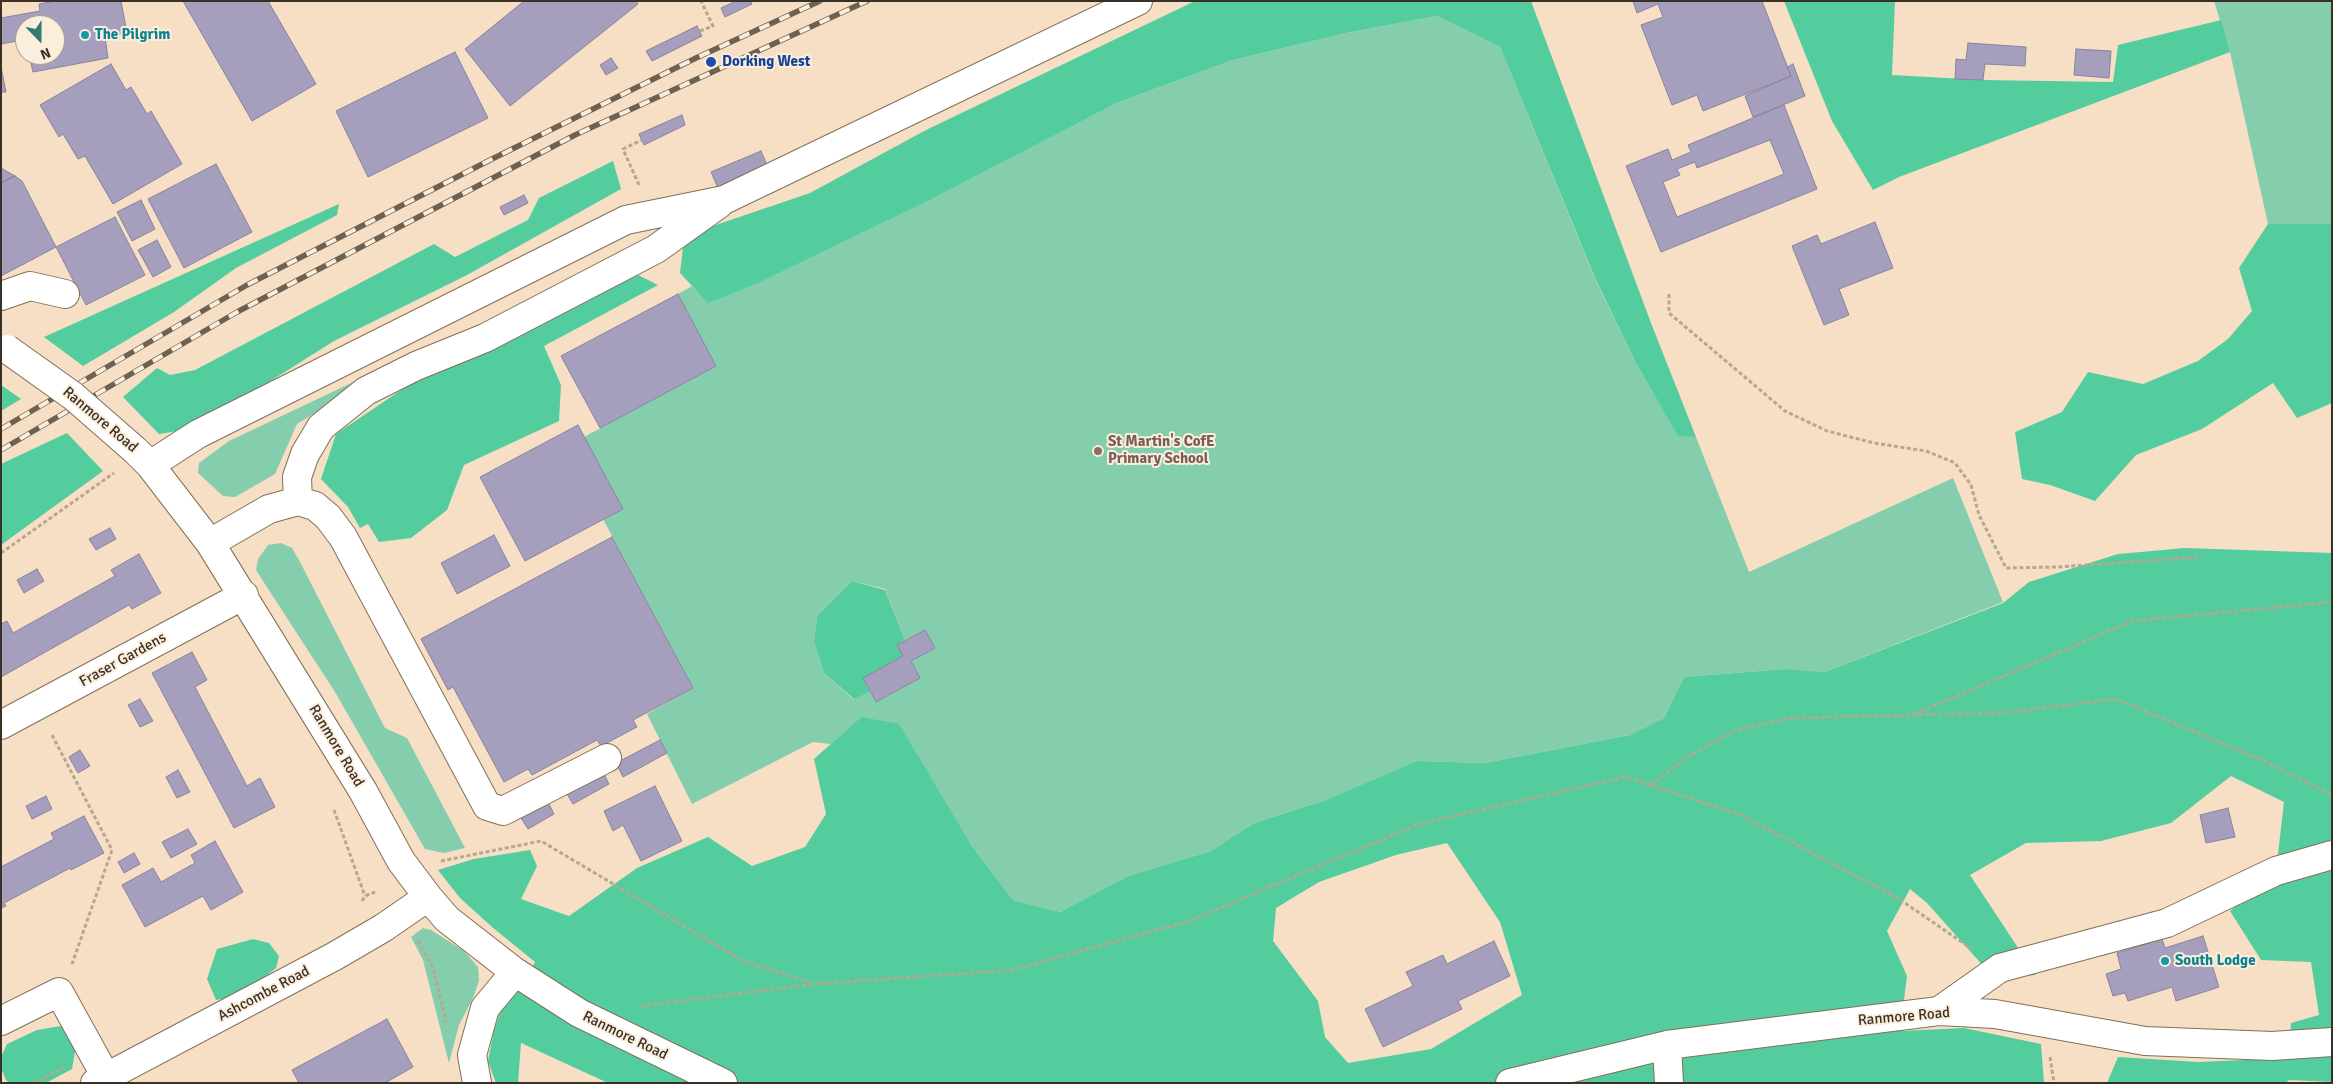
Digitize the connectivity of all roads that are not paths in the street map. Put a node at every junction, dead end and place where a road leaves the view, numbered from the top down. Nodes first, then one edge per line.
1 (1138, 1) edge
2 (724, 200) junction
3 (65, 294) dead end
4 (1, 296) edge
5 (4, 348) edge
6 (143, 458) junction
7 (298, 500) junction
8 (210, 543) junction
9 (244, 595) junction
10 (1, 725) edge
11 (607, 758) dead end
12 (2332, 855) edge
13 (428, 897) junction
14 (515, 972) junction
15 (1939, 1011) junction
16 (1, 1021) edge
17 (2332, 1042) edge
18 (1667, 1045) junction
19 (101, 1080) edge
20 (478, 1083) edge
21 (723, 1083) edge
22 (1510, 1083) edge
23 (1669, 1083) edge

1 - 2 street
2 - 6 street
2 - 7 street
3 - 4 street
5 - 6 street, Ranmore Road, bridge
6 - 8 street, Ranmore Road
7 - 8 street
7 - 11 street
8 - 9 street, Ranmore Road
9 - 10 street, Fraser Gardens
9 - 13 street, Ranmore Road
12 - 15 street
13 - 14 street, Ranmore Road
13 - 19 street, Ashcombe Road
14 - 20 street
14 - 21 street, Ranmore Road
15 - 17 street, Ranmore Road
15 - 18 street, Ranmore Road
16 - 19 street
18 - 22 street, Ranmore Road
18 - 23 street

